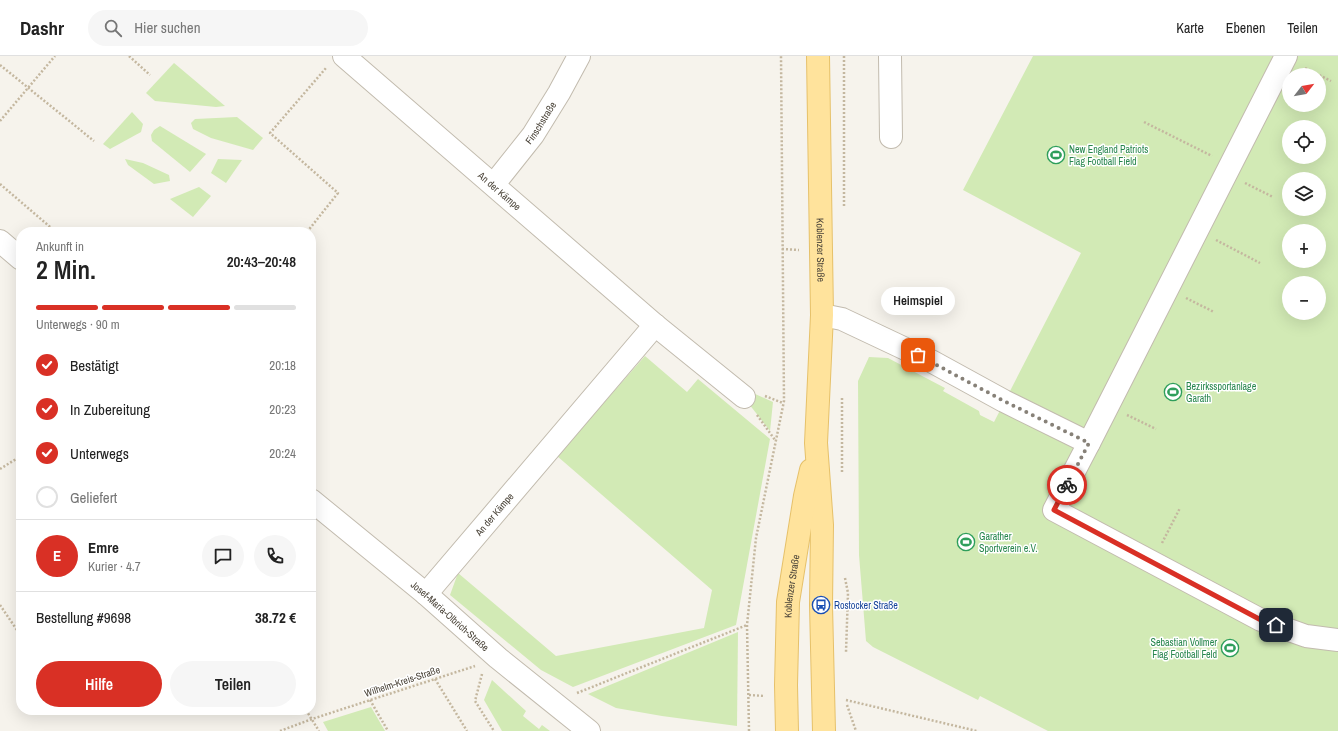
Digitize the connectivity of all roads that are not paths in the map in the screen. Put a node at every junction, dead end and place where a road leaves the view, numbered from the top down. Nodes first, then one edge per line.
1 (579, 56) edge
2 (818, 56) edge
3 (890, 56) edge
4 (1286, 56) edge
5 (336, 62) edge
6 (891, 137) dead end
7 (494, 184) junction
8 (0, 241) edge
9 (16, 255) edge
10 (822, 315) junction
11 (655, 325) junction
12 (744, 397) road end
13 (816, 443) junction
14 (1089, 443) junction
15 (316, 504) edge
16 (426, 594) junction
17 (1338, 640) edge
18 (589, 731) edge
19 (786, 731) edge
20 (824, 731) edge

1 - 7 street, Finschstraße
2 - 10 main road, Koblenzer Straße
3 - 6 street
4 - 14 street
5 - 7 street, An der Kämpe
7 - 11 street, An der Kämpe
8 - 9 street
10 - 13 main road, Koblenzer Straße
10 - 14 street
11 - 12 street, An der Kämpe
11 - 16 street, An der Kämpe
13 - 19 main road, Koblenzer Straße
13 - 20 main road, Koblenzer Straße
14 - 17 street
15 - 16 street, Josef-Maria-Olbrich-Straße
16 - 18 street, Josef-Maria-Olbrich-Straße

